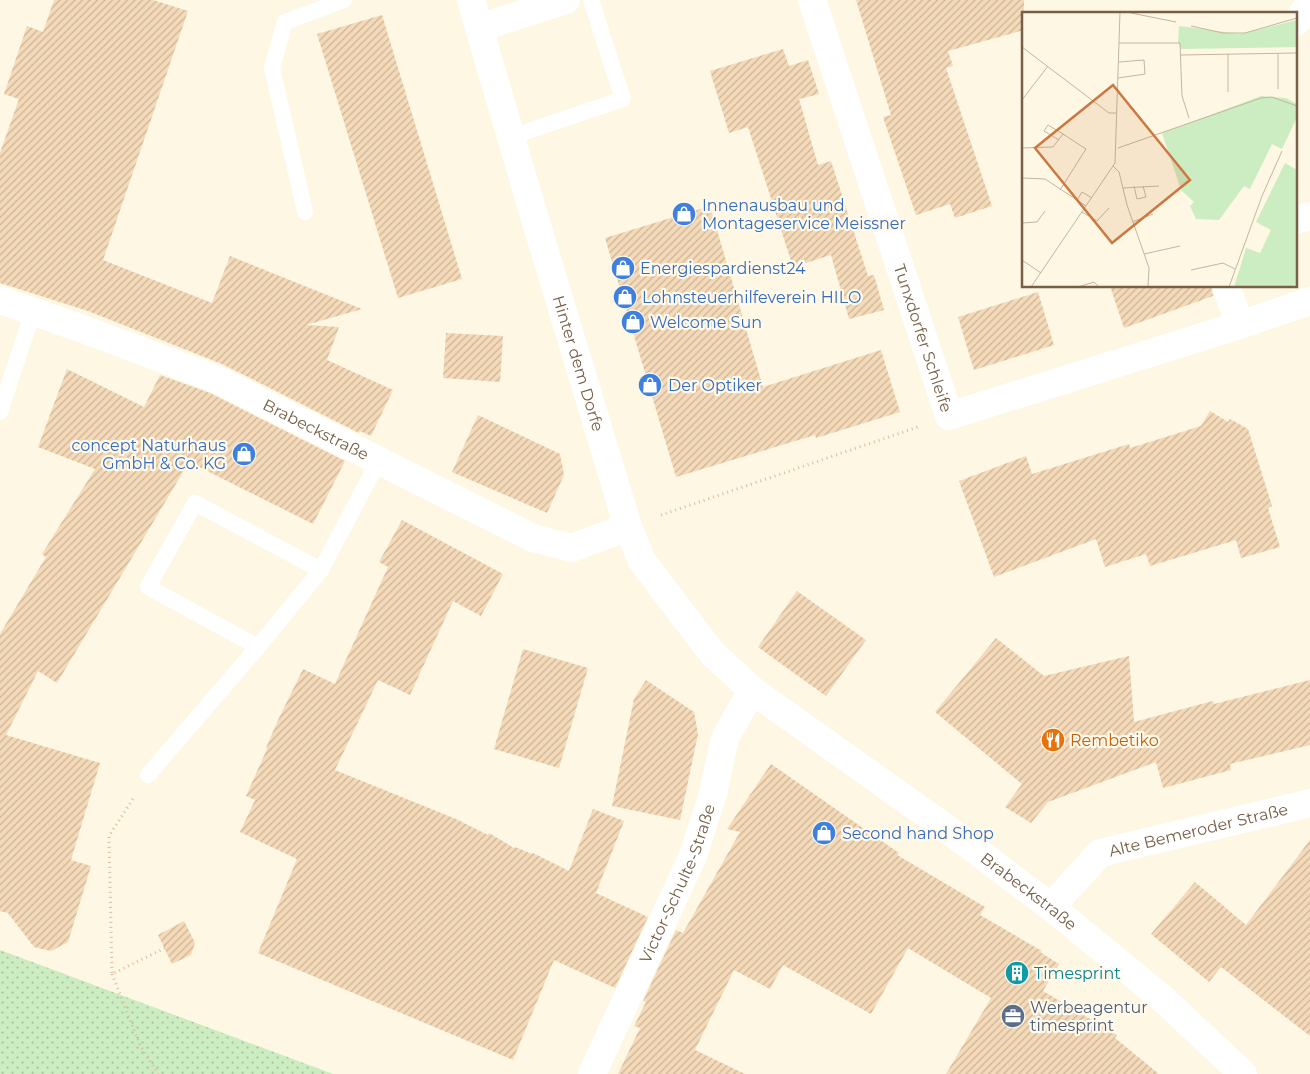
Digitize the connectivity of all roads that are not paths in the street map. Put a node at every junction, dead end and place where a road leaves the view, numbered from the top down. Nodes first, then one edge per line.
1 (344, 0) edge
2 (471, 0) edge
3 (566, 0) edge
4 (591, 0) edge
5 (812, 0) edge
6 (1310, 4) edge
7 (1298, 19) edge
8 (479, 28) junction
9 (511, 137) junction
10 (305, 212) dead end
11 (1227, 288) edge
12 (0, 300) edge
13 (1310, 302) edge
14 (33, 312) junction
15 (1240, 325) junction
16 (0, 412) edge
17 (379, 460) junction
18 (628, 527) junction
19 (321, 570) junction
20 (258, 647) junction
21 (752, 690) junction
22 (148, 775) road end
23 (1310, 803) edge
24 (1051, 907) junction
25 (592, 1074) edge
26 (1243, 1074) edge

1 - 10 lane
2 - 8 street, Hinter dem Dorfe
3 - 8 street
4 - 9 lane
5 - 15 street, Tunxdorfer Schleife
6 - 7 street
8 - 9 street, Hinter dem Dorfe
9 - 18 street, Hinter dem Dorfe
11 - 15 street
12 - 14 street, Brabeckstraße
13 - 15 street, Tunxdorfer Schleife
14 - 16 lane
14 - 17 street, Brabeckstraße
17 - 18 street, Brabeckstraße
17 - 19 lane
18 - 21 street, Hinter dem Dorfe
19 - 20 lane
19 - 20 lane
20 - 22 lane
21 - 24 street, Brabeckstraße
21 - 25 street, Victor-Schulte-Straße
23 - 24 street, Alte Bemeroder Straße
24 - 26 street, Brabeckstraße

